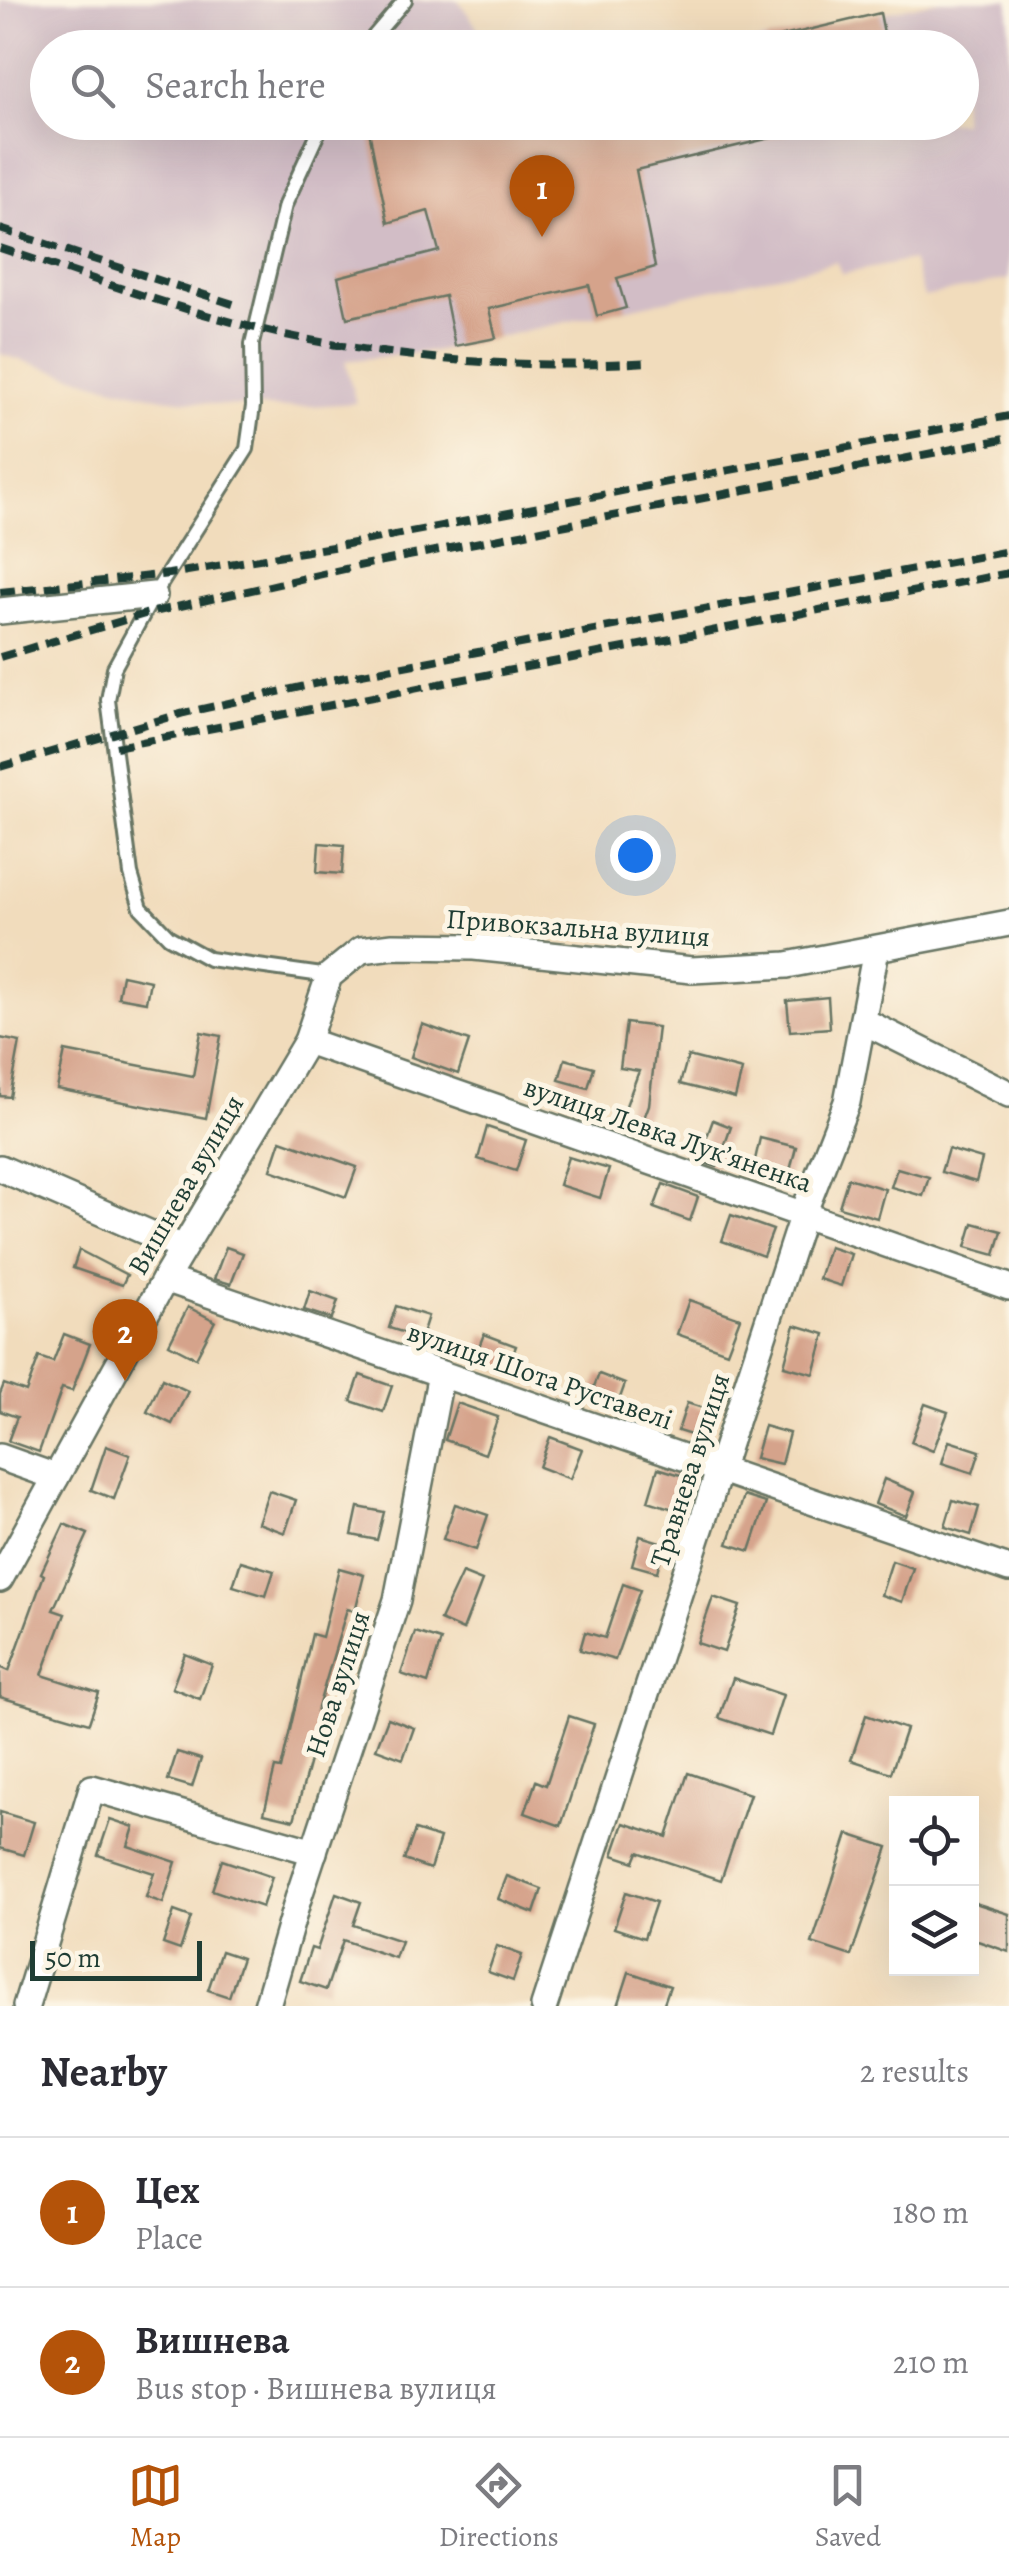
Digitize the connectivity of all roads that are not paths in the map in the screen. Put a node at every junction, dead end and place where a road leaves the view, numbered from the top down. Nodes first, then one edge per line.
1 (405, 0) edge
2 (379, 30) edge
3 (315, 140) edge
4 (154, 595) junction
5 (0, 611) edge
6 (1009, 923) edge
7 (876, 950) junction
8 (328, 976) junction
9 (863, 1022) junction
10 (306, 1041) junction
11 (1009, 1094) edge
12 (0, 1168) edge
13 (803, 1214) junction
14 (183, 1248) junction
15 (165, 1279) junction
16 (1009, 1287) edge
17 (441, 1374) junction
18 (0, 1457) edge
19 (722, 1469) junction
20 (56, 1478) junction
21 (1009, 1569) edge
22 (0, 1579) edge
23 (314, 1852) junction
24 (26, 2006) edge
25 (266, 2006) edge
26 (544, 2006) edge

1 - 2 lane
3 - 4 lane
4 - 5 street
4 - 8 lane
6 - 7 street, Привокзальна вулиця
7 - 8 street, Привокзальна вулиця
7 - 9 street, Травнева вулиця
8 - 10 street, Вишнева вулиця
9 - 11 street
9 - 13 street, Травнева вулиця
10 - 13 street, вулиця Левка Лукʼяненка
10 - 14 street, Вишнева вулиця
12 - 14 street
13 - 16 street, вулиця Левка Лукʼяненка
13 - 19 street, Травнева вулиця
14 - 15 street, Вишнева вулиця
15 - 17 street, вулиця Шота Руставелі
15 - 20 street, Вишнева вулиця
17 - 19 street, вулиця Шота Руставелі
17 - 23 street, Нова вулиця
18 - 20 street
19 - 21 street, вулиця Шота Руставелі
19 - 26 street, Травнева вулиця
20 - 22 street, Вишнева вулиця
23 - 24 street
23 - 25 street, Нова вулиця

